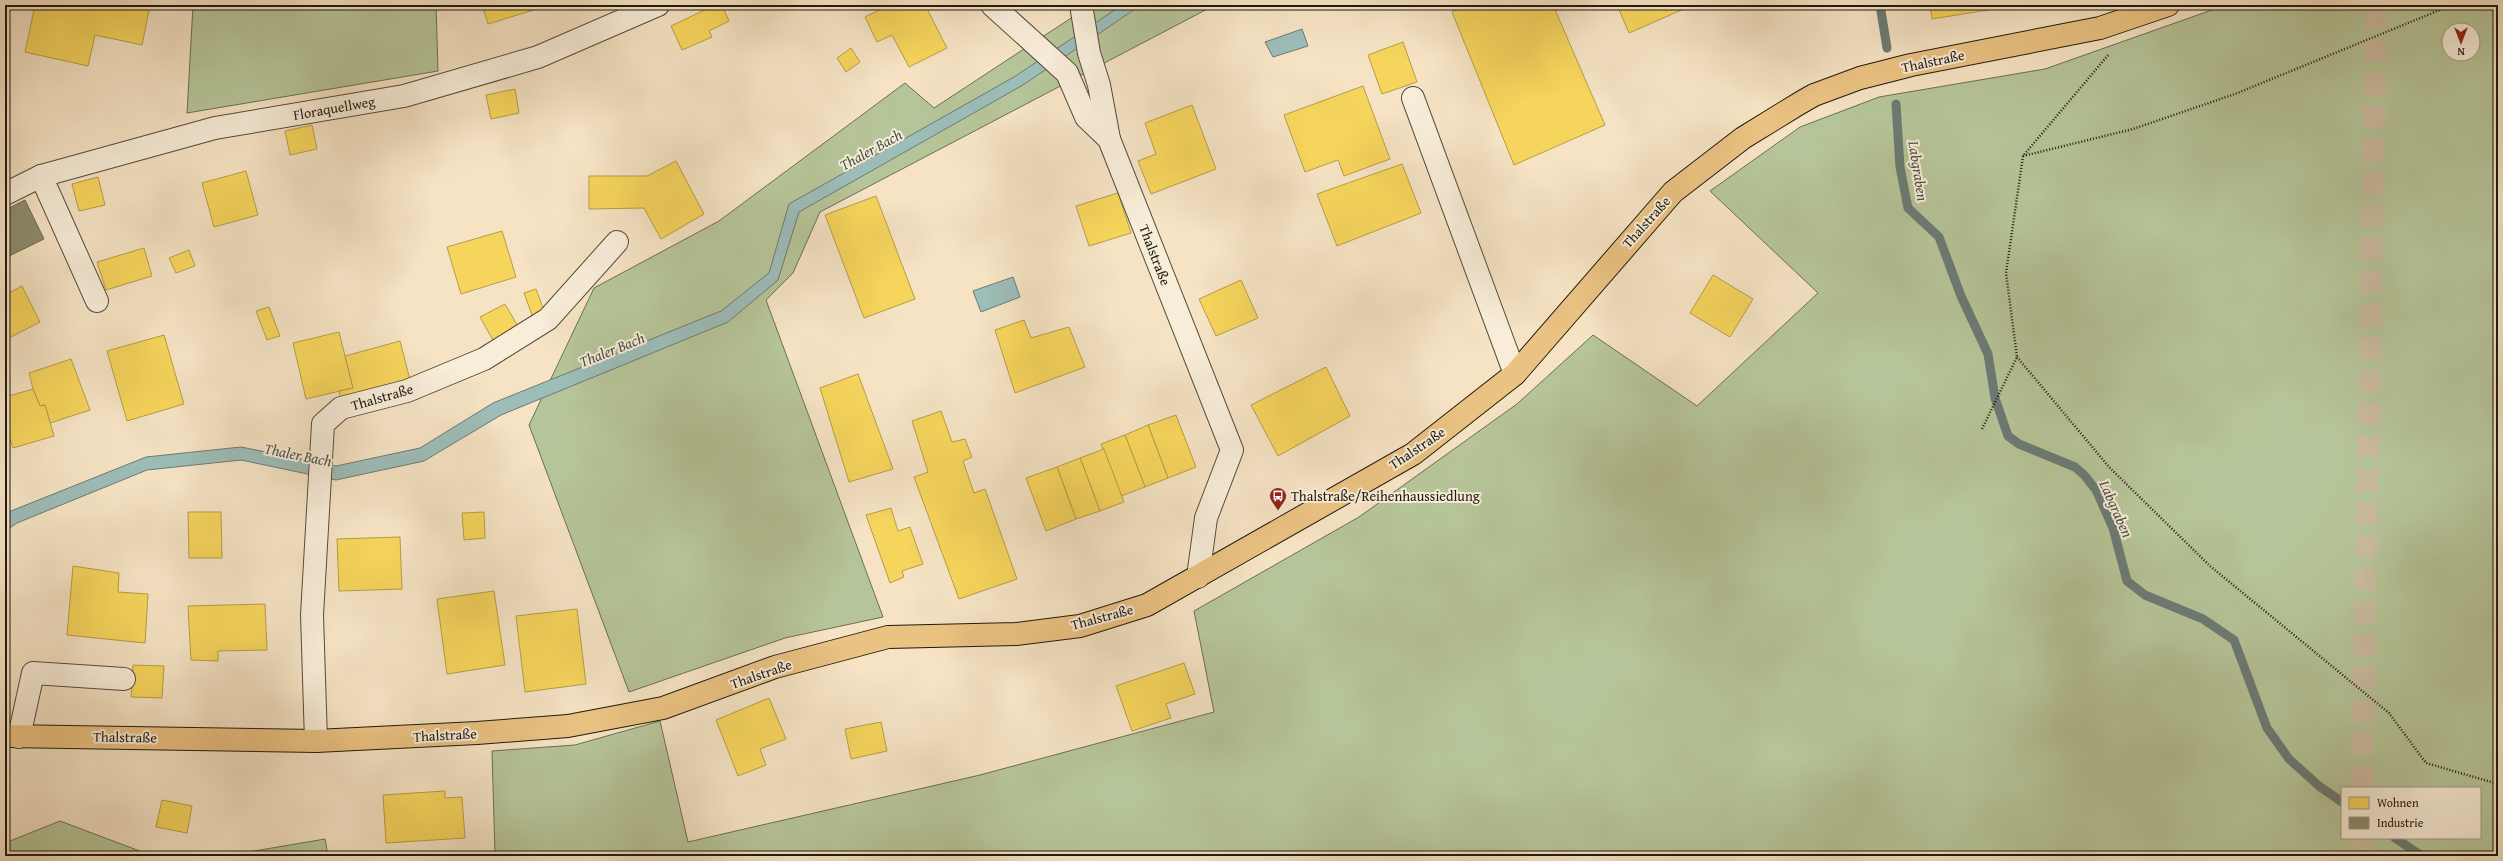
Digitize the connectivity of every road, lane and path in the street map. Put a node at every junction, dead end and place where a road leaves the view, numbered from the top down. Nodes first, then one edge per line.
1 (658, 5) edge
2 (992, 5) edge
3 (2168, 5) edge
4 (2452, 5) edge
5 (1082, 11) edge
6 (2112, 49) dead end
7 (1099, 85) junction
8 (1076, 94) junction
9 (1413, 98) dead end
10 (1109, 139) junction
11 (2023, 156) junction
12 (41, 176) junction
13 (5, 194) edge
14 (617, 242) dead end
15 (97, 301) dead end
16 (2017, 357) junction
17 (1515, 374) junction
18 (1982, 428) dead end
19 (1198, 577) junction
20 (124, 679) dead end
21 (12, 736) edge
22 (316, 741) junction
23 (2498, 784) edge

1 - 12 street, Floraquellweg
2 - 8 street, Thalstraße
3 - 17 main road, Thalstraße
4 - 11 path
5 - 7 street, Thalstraße
6 - 11 path
7 - 8 street
7 - 10 street, Thalstraße
8 - 10 street, Thalstraße
9 - 17 street
10 - 19 street, Thalstraße
11 - 16 path
12 - 13 street, Floraquellweg
12 - 15 street
14 - 22 street, Thalstraße
16 - 18 path
16 - 23 path
17 - 19 main road, Thalstraße
19 - 22 main road, Thalstraße
20 - 21 street
21 - 22 main road, Thalstraße

